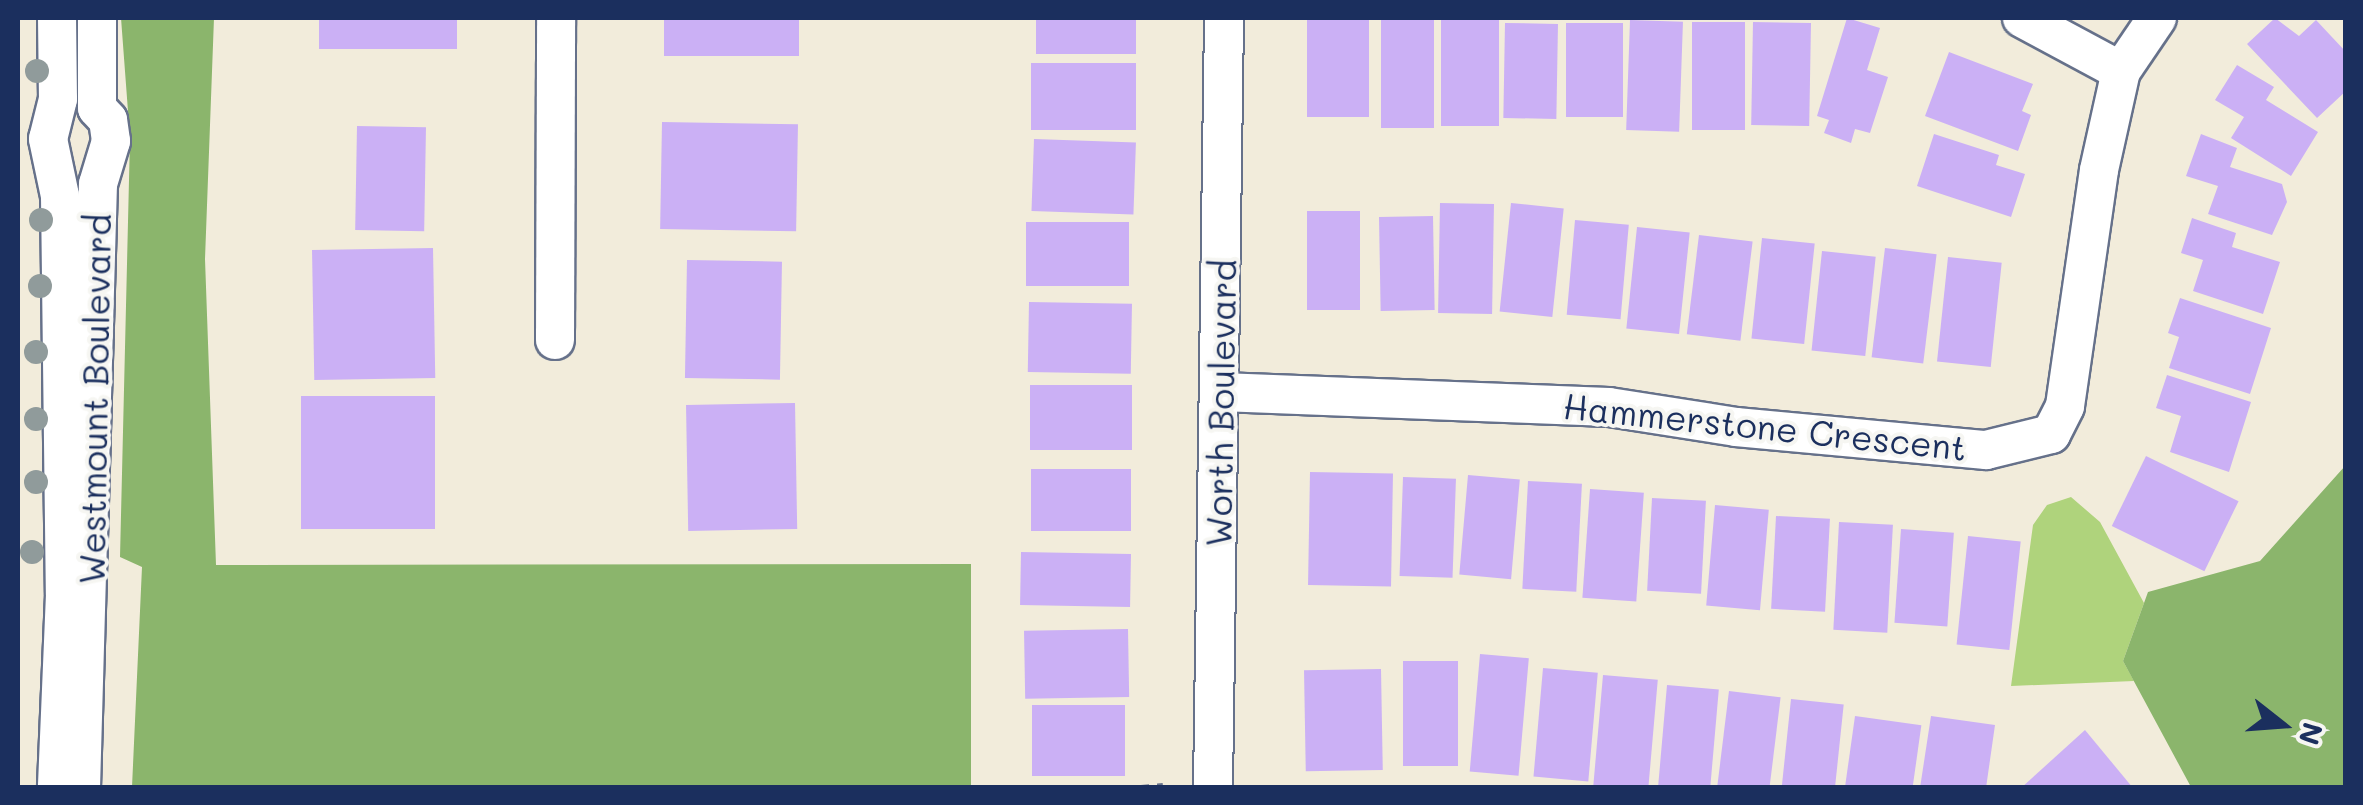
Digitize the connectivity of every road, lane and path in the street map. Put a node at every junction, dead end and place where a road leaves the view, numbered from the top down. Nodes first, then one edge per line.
1 (57, 18) edge
2 (97, 18) edge
3 (556, 18) edge
4 (1224, 18) edge
5 (2022, 18) edge
6 (2157, 18) edge
7 (2121, 70) junction
8 (556, 340) dead end
9 (1221, 392) junction
10 (1163, 786) edge
11 (58, 788) edge
12 (81, 788) edge
13 (1141, 788) edge
14 (1214, 788) edge

1 - 11 street, Westmount Boulevard
2 - 12 street, Westmount Boulevard
3 - 8 street
4 - 9 street, Worth Boulevard
5 - 7 street
6 - 7 street, Hammerstone Crescent
7 - 9 street, Hammerstone Crescent
9 - 14 street, Worth Boulevard
10 - 13 path

